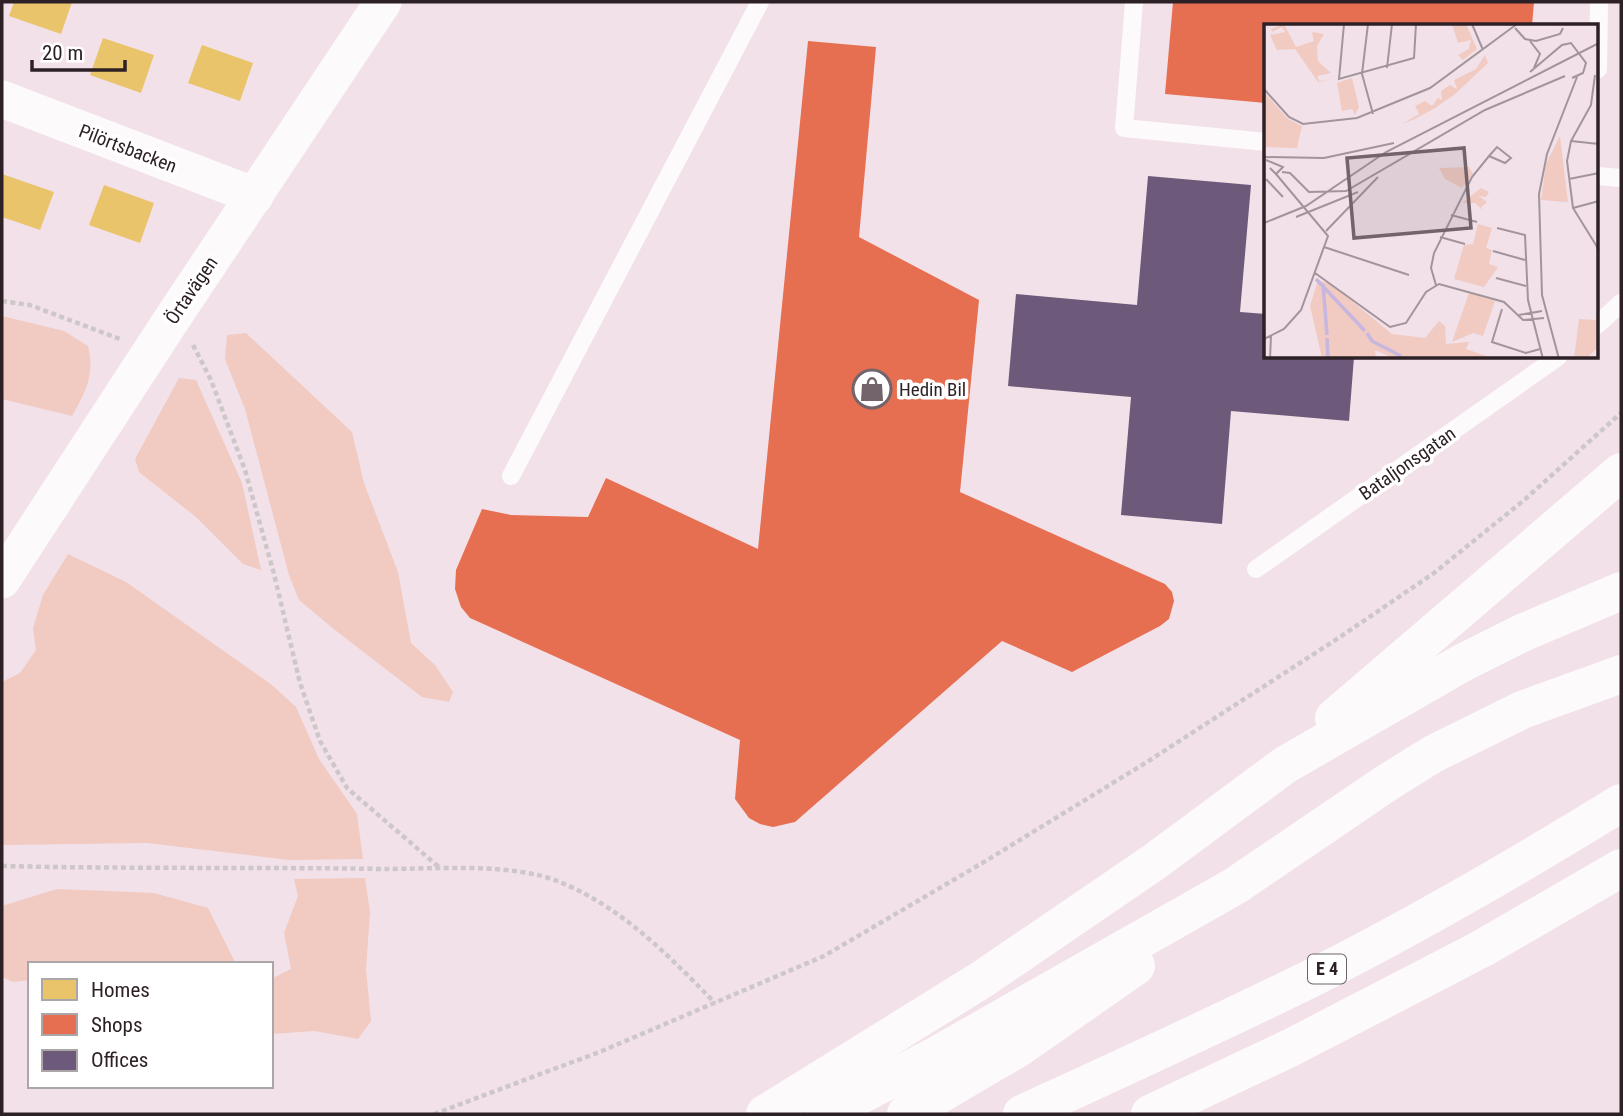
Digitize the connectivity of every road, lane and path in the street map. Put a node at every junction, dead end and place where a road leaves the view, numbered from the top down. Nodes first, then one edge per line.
1 (383, 2) edge
2 (760, 2) edge
3 (1134, 2) edge
4 (1599, 2) edge
5 (1598, 69) edge
6 (2, 99) edge
7 (1264, 142) edge
8 (1598, 176) edge
9 (1621, 178) edge
10 (254, 196) junction
11 (2, 301) edge
12 (1621, 303) edge
13 (1598, 324) edge
14 (160, 337) junction
15 (1555, 359) edge
16 (1621, 413) edge
17 (1621, 472) edge
18 (511, 476) dead end
19 (1256, 569) dead end
20 (2, 580) edge
21 (1621, 591) edge
22 (1621, 674) edge
23 (1284, 765) junction
24 (1621, 803) edge
25 (2, 866) edge
26 (1621, 868) edge
27 (441, 869) junction
28 (1236, 886) junction
29 (715, 1004) junction
30 (434, 1114) edge
31 (765, 1114) edge
32 (824, 1114) edge
33 (906, 1114) edge
34 (1022, 1114) edge
35 (1150, 1114) edge

1 - 10 street, Örtavägen
2 - 18 lane
3 - 7 lane
4 - 5 lane
6 - 10 street, Pilörtsbacken
8 - 9 lane
10 - 14 street, Örtavägen
11 - 14 path
12 - 13 lane
14 - 20 street, Örtavägen
14 - 27 path
15 - 19 lane, Bataljonsgatan
16 - 29 path
17 - 23 highway
21 - 23 highway
22 - 28 highway
23 - 31 highway
24 - 34 highway, E 4
25 - 27 path
26 - 35 highway
27 - 29 path
28 - 32 highway
28 - 33 highway
29 - 30 path

